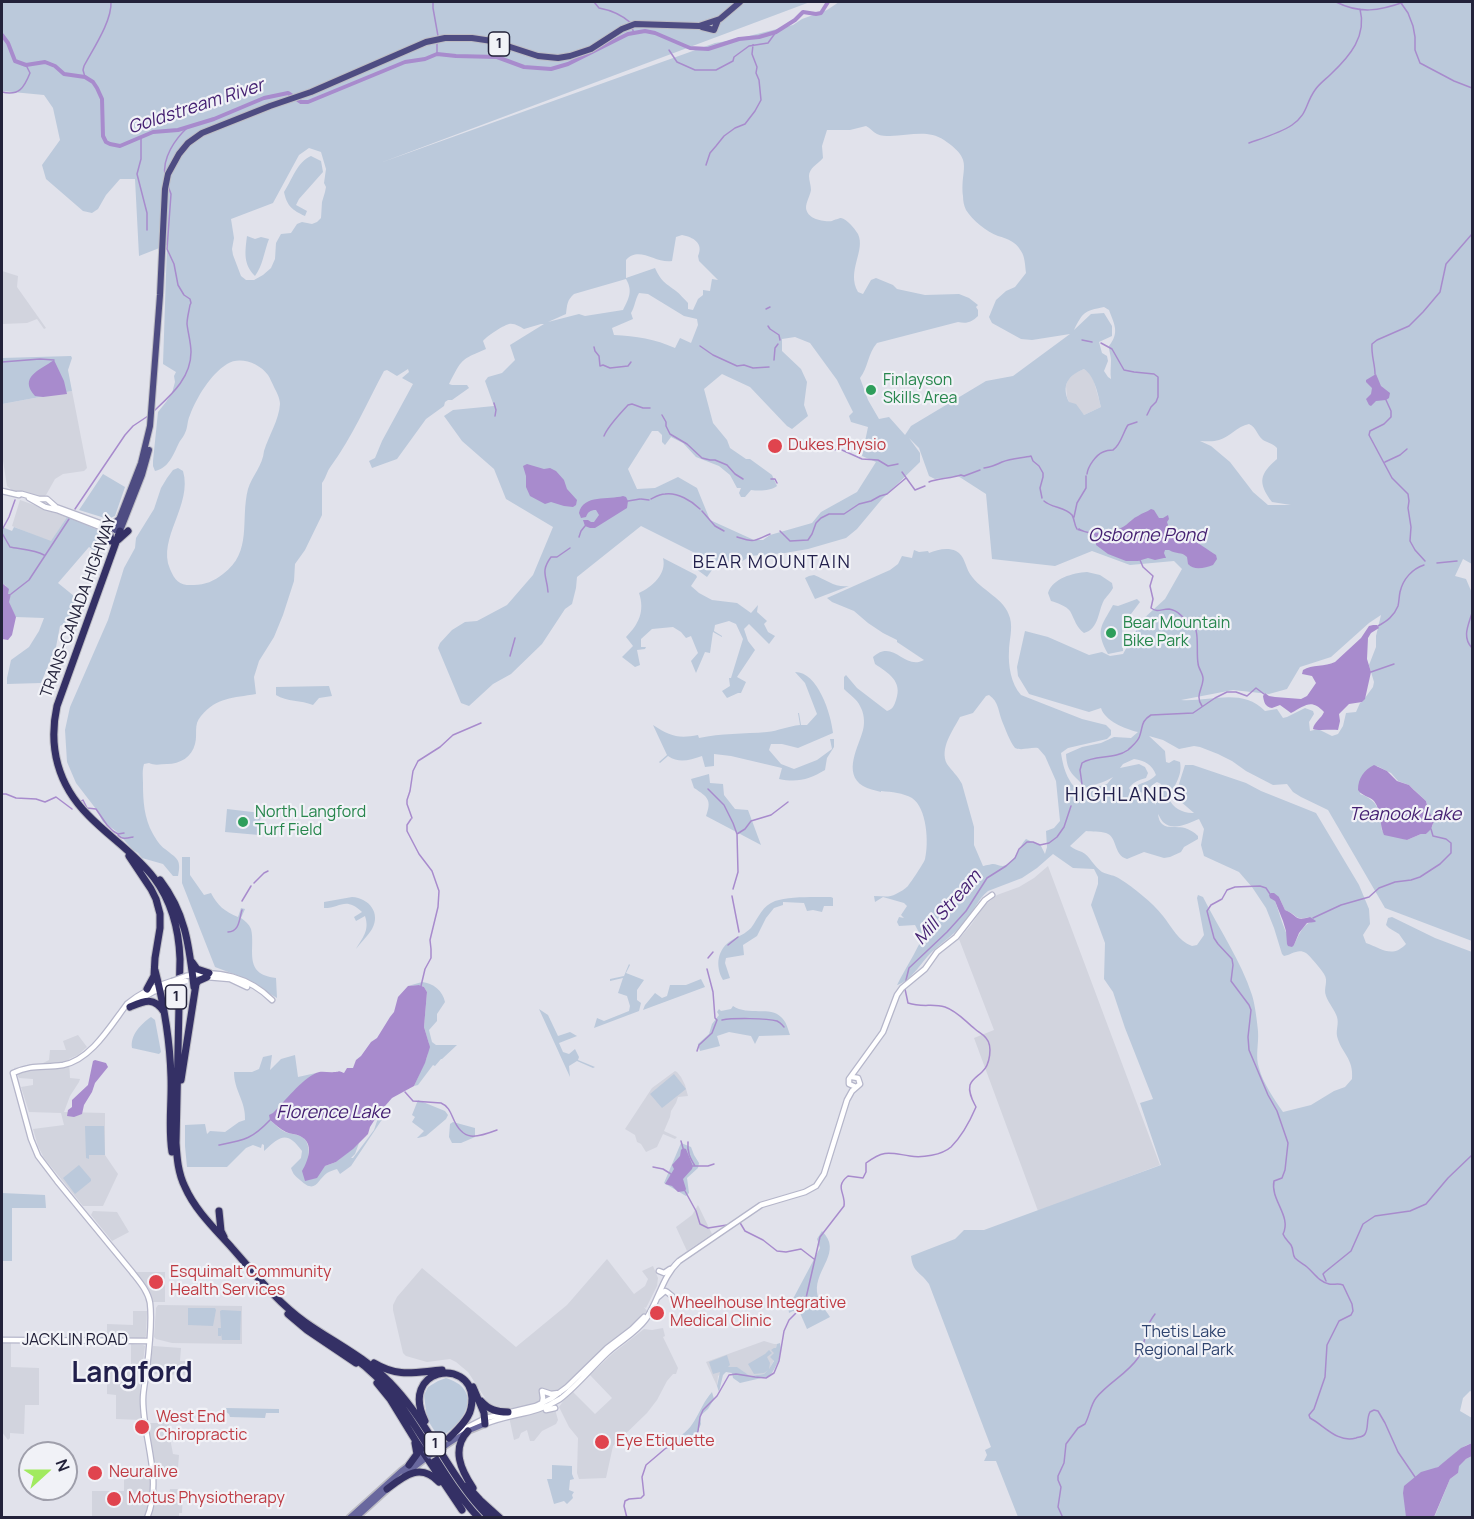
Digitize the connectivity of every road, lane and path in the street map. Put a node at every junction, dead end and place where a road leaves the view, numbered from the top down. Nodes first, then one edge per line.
1 (740, 2) edge
2 (274, 106) junction
3 (159, 353) junction
4 (152, 411) junction
5 (132, 488) junction
6 (2, 491) edge
7 (17, 494) junction
8 (46, 503) junction
9 (122, 519) junction
10 (106, 527) junction
11 (121, 531) junction
12 (113, 543) junction
13 (131, 856) junction
14 (992, 895) dead end
15 (190, 957) junction
16 (154, 970) junction
17 (208, 975) junction
18 (189, 978) junction
19 (159, 987) junction
20 (147, 989) junction
21 (194, 993) junction
22 (130, 1006) junction
23 (165, 1014) junction
24 (117, 1017) junction
25 (859, 1067) junction
26 (852, 1077) junction
27 (859, 1080) junction
28 (849, 1084) junction
29 (856, 1087) junction
30 (847, 1100) junction
31 (176, 1143) junction
32 (172, 1152) junction
33 (219, 1211) dead end
34 (672, 1268) junction
35 (659, 1271) dead end
36 (262, 1283) junction
37 (672, 1296) dead end
38 (654, 1302) junction
39 (651, 1308) junction
40 (288, 1314) junction
41 (2, 1340) edge
42 (333, 1340) junction
43 (149, 1341) junction
44 (561, 1393) junction
45 (477, 1395) junction
46 (542, 1404) junction
47 (555, 1408) dead end
48 (508, 1412) junction
49 (499, 1419) junction
50 (486, 1421) junction
51 (468, 1431) junction
52 (412, 1435) junction
53 (445, 1442) junction
54 (426, 1455) junction
55 (409, 1465) junction
56 (387, 1489) junction
57 (462, 1510) junction
58 (148, 1516) edge
59 (349, 1518) edge
60 (356, 1518) edge
61 (469, 1518) edge
62 (479, 1518) edge
63 (490, 1518) edge
64 (501, 1518) edge

1 - 2 highway, TRANS-CANADA HIGHWAY / 1
2 - 3 highway, TRANS-CANADA HIGHWAY / 1
2 - 4 highway, TRANS-CANADA HIGHWAY / 1
3 - 4 highway
3 - 9 highway, TRANS-CANADA HIGHWAY / 1
4 - 5 highway, TRANS-CANADA HIGHWAY / 1
5 - 9 highway, TRANS-CANADA HIGHWAY / 1
5 - 11 highway
6 - 7 main road
7 - 8 main road
7 - 8 main road
8 - 10 main road
8 - 10 main road
9 - 10 highway
9 - 11 highway, TRANS-CANADA HIGHWAY / 1
9 - 11 highway
10 - 11 main road
10 - 12 highway
11 - 12 highway, TRANS-CANADA HIGHWAY / 1
11 - 12 highway
12 - 13 highway, TRANS-CANADA HIGHWAY / 1
13 - 15 highway
13 - 16 highway
13 - 31 highway, TRANS-CANADA HIGHWAY / 1
13 - 32 highway, TRANS-CANADA HIGHWAY / 1
14 - 25 main road
15 - 17 highway
15 - 18 highway
16 - 19 highway
16 - 20 highway
17 - 17 main road
17 - 18 main road
17 - 21 highway
18 - 19 main road, bridge
18 - 21 highway
19 - 20 main road
19 - 22 main road
19 - 23 highway
20 - 24 main road
21 - 31 highway
22 - 23 highway
22 - 24 main road
23 - 32 highway
24 - 43 main road
25 - 26 main road
25 - 27 main road
26 - 27 main road
26 - 28 main road
27 - 29 main road
28 - 29 main road
28 - 30 main road
29 - 30 main road
30 - 34 main road
31 - 36 highway, TRANS-CANADA HIGHWAY / 1
32 - 40 highway, TRANS-CANADA HIGHWAY / 1
33 - 36 highway
34 - 35 main road
34 - 38 main road
36 - 42 highway, TRANS-CANADA HIGHWAY / 1
37 - 38 main road
38 - 39 main road
39 - 44 main road
39 - 49 main road
40 - 52 highway
40 - 62 highway, TRANS-CANADA HIGHWAY / 1
41 - 43 main road, JACKLIN ROAD
42 - 45 highway
42 - 63 highway, TRANS-CANADA HIGHWAY / 1
43 - 58 main road
44 - 46 main road
44 - 46 main road
45 - 48 highway
45 - 50 highway
46 - 48 main road
47 - 49 main road
48 - 50 main road
49 - 50 main road
50 - 51 main road
50 - 53 main road
51 - 53 main road
51 - 64 highway
52 - 54 highway
52 - 55 highway
53 - 54 main road, bridge
53 - 64 highway
54 - 55 main road
54 - 56 main road
54 - 57 highway
55 - 59 main road
56 - 57 highway
56 - 60 main road
57 - 61 highway

